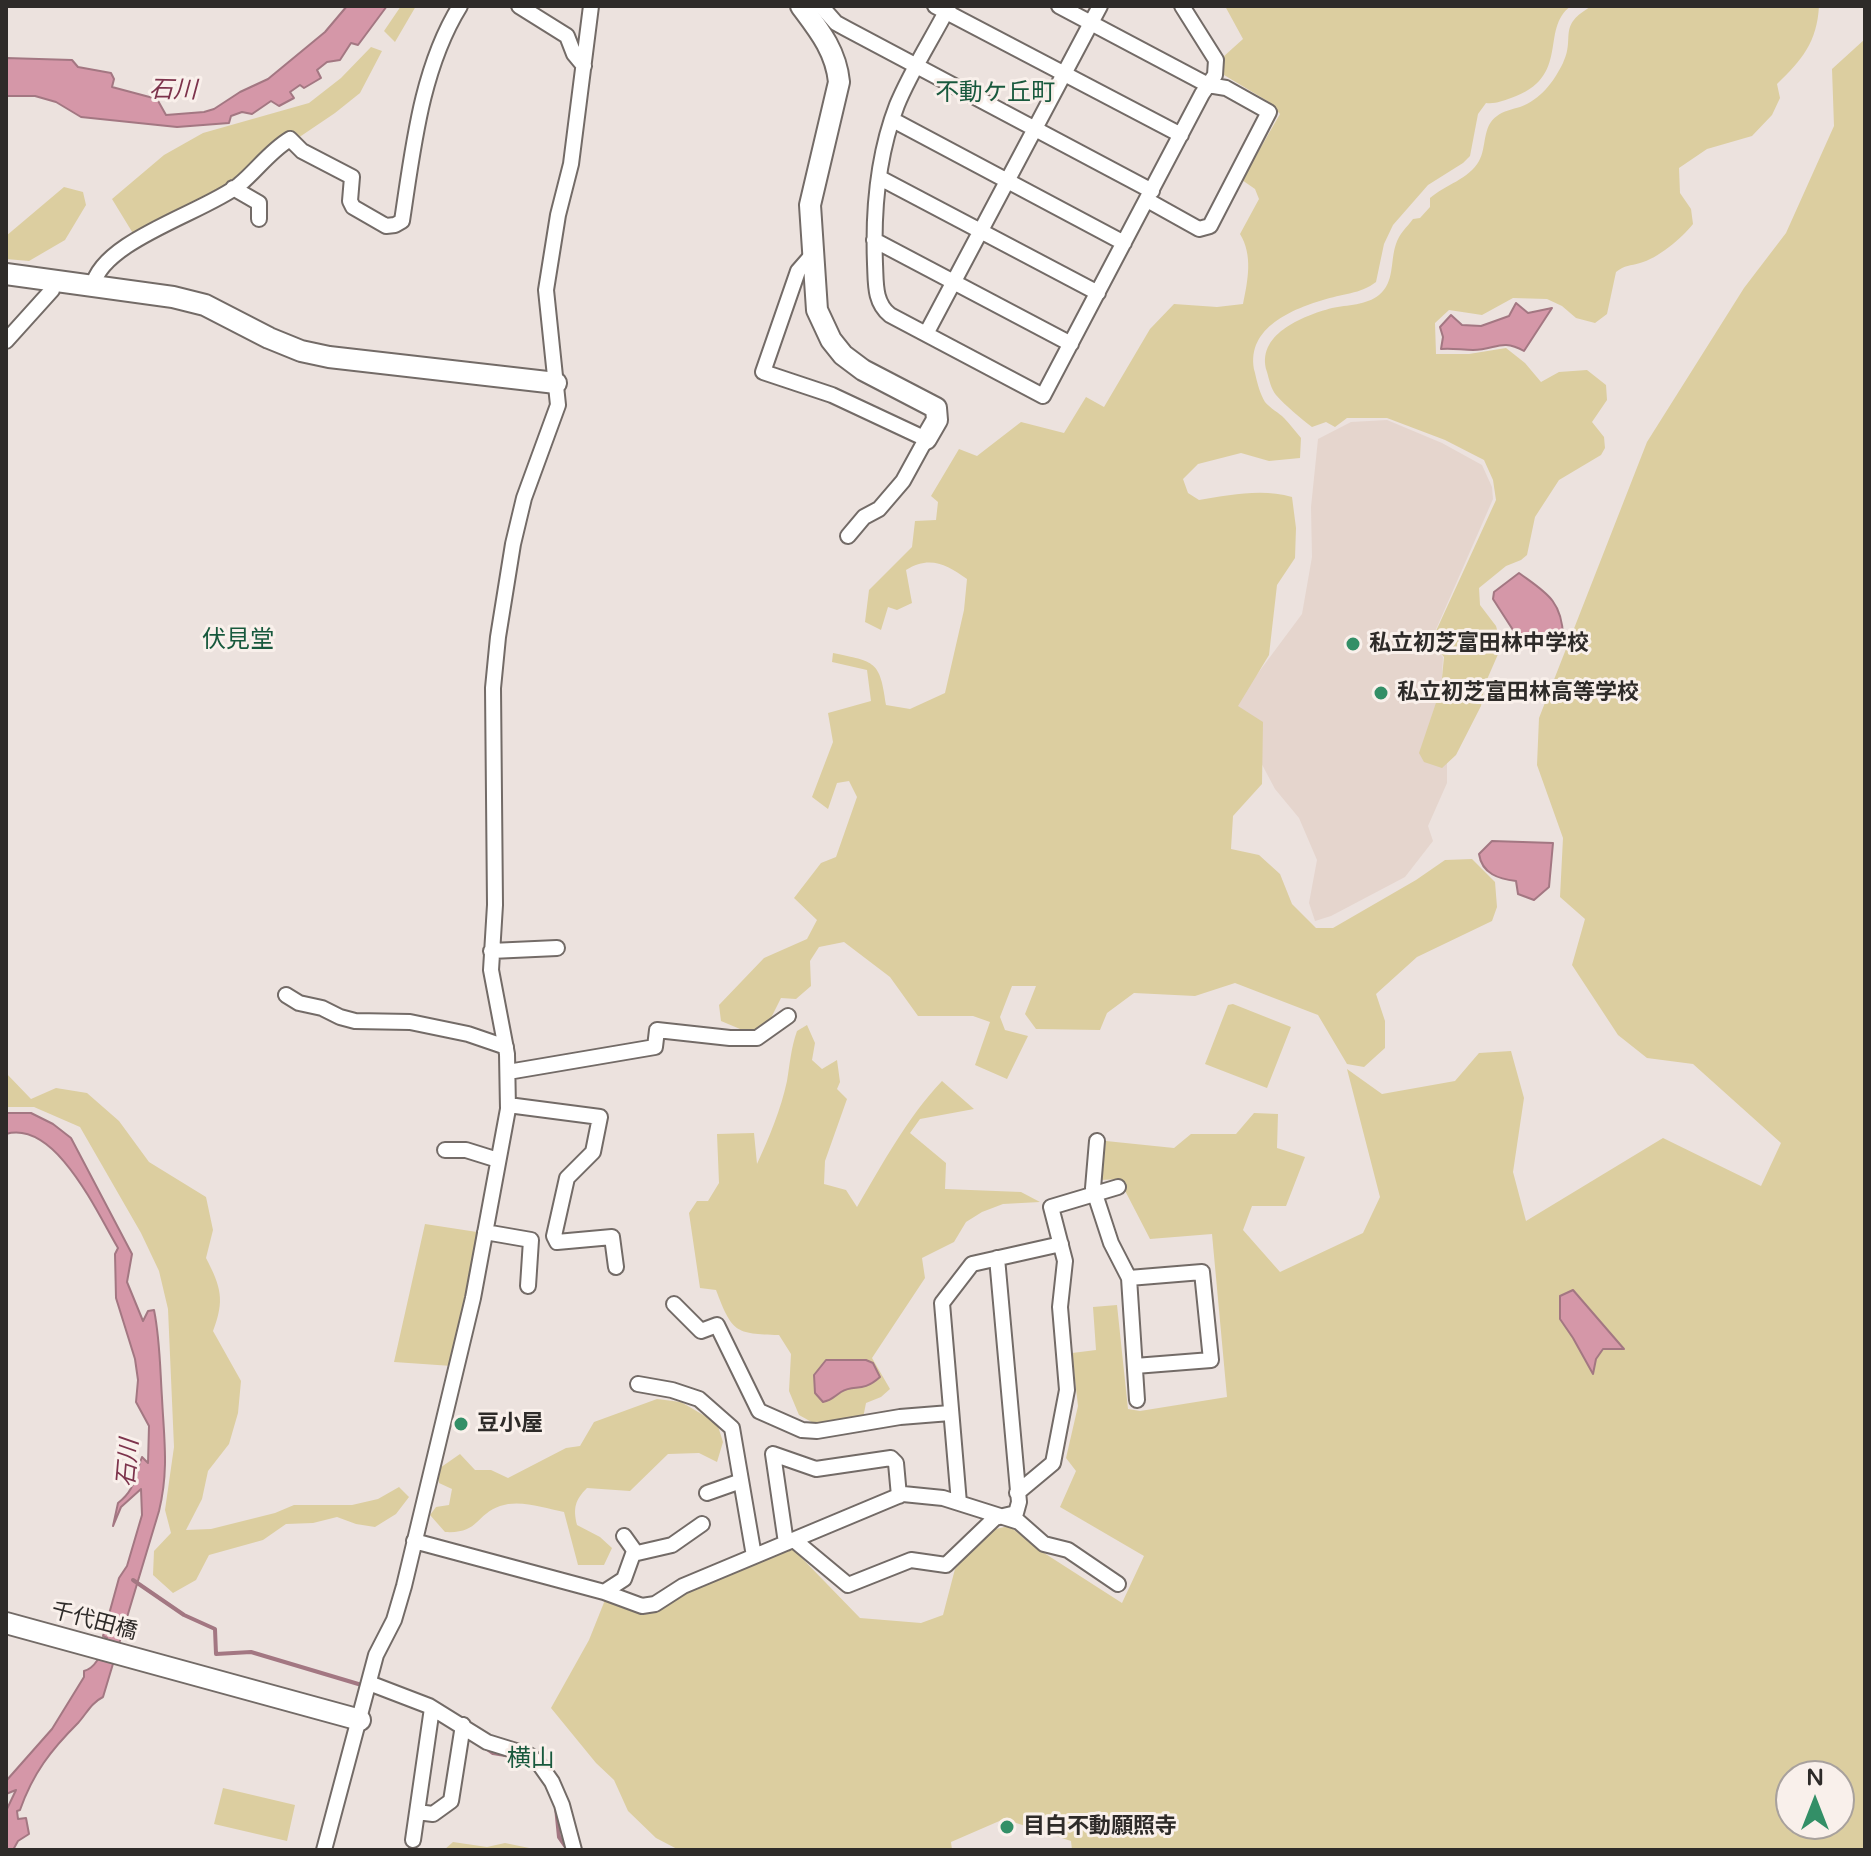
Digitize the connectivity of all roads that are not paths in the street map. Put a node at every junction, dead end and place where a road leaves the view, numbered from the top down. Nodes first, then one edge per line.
1 (460, 6) edge
2 (519, 6) edge
3 (591, 6) edge
4 (801, 6) edge
5 (821, 6) edge
6 (1059, 6) edge
7 (1100, 6) edge
8 (1182, 6) edge
9 (944, 8) edge
10 (1091, 23) junction
11 (584, 66) junction
12 (918, 66) junction
13 (1064, 74) junction
14 (1208, 85) junction
15 (893, 120) junction
16 (1036, 127) junction
17 (1181, 135) junction
18 (880, 178) junction
19 (1008, 181) junction
20 (233, 188) junction
21 (1150, 196) junction
22 (259, 219) dead end
23 (981, 231) junction
24 (874, 240) junction
25 (1124, 243) junction
26 (812, 255) junction
27 (6, 274) edge
28 (53, 280) junction
29 (954, 282) junction
30 (93, 286) junction
31 (1098, 293) junction
32 (926, 334) junction
33 (6, 341) edge
34 (1071, 344) junction
35 (556, 383) junction
36 (926, 439) junction
37 (848, 536) dead end
38 (557, 948) dead end
39 (491, 951) junction
40 (286, 995) dead end
41 (788, 1016) dead end
42 (506, 1047) junction
43 (508, 1072) junction
44 (508, 1105) junction
45 (1097, 1141) dead end
46 (445, 1150) dead end
47 (498, 1160) junction
48 (1118, 1187) dead end
49 (1095, 1194) junction
50 (485, 1232) junction
51 (1061, 1244) junction
52 (997, 1258) junction
53 (616, 1267) dead end
54 (1129, 1278) junction
55 (528, 1286) dead end
56 (674, 1304) dead end
57 (1135, 1366) junction
58 (638, 1384) dead end
59 (1137, 1400) dead end
60 (950, 1413) junction
61 (741, 1481) junction
62 (707, 1493) dead end
63 (1017, 1493) junction
64 (899, 1496) junction
65 (959, 1503) junction
66 (1004, 1516) junction
67 (702, 1524) dead end
68 (624, 1536) dead end
69 (414, 1541) junction
70 (790, 1541) junction
71 (633, 1554) junction
72 (754, 1556) junction
73 (1118, 1584) dead end
74 (604, 1592) junction
75 (6, 1623) edge
76 (369, 1683) junction
77 (432, 1708) junction
78 (360, 1720) junction
79 (463, 1725) junction
80 (417, 1812) junction
81 (413, 1840) dead end
82 (324, 1850) edge
83 (574, 1850) edge

1 - 20 street
2 - 11 street
3 - 11 street
4 - 26 street
5 - 12 street
6 - 10 street
7 - 10 street
8 - 14 street
9 - 12 street
9 - 13 street
10 - 13 street
10 - 14 street
11 - 35 street
12 - 15 street
12 - 16 street
13 - 16 street
13 - 17 street
14 - 17 street
14 - 21 street
15 - 18 street
15 - 19 street
16 - 19 street
16 - 21 street
17 - 21 street
18 - 23 street
18 - 24 street
19 - 23 street
19 - 25 street
20 - 22 street
20 - 30 street
21 - 25 street
23 - 29 street
23 - 31 street
24 - 29 street
24 - 32 street
25 - 31 street
26 - 36 street
26 - 36 street
27 - 28 street
28 - 30 street
28 - 33 street
29 - 32 street
29 - 34 street
30 - 35 street
31 - 34 street
32 - 34 street
35 - 39 street
36 - 37 street
38 - 39 street
39 - 42 street
40 - 42 street
41 - 43 street
42 - 43 street
43 - 44 street
44 - 47 street
44 - 53 street
45 - 49 street
46 - 47 street
47 - 50 street
48 - 49 street
49 - 51 street
49 - 54 street
50 - 55 street
50 - 69 street
51 - 52 street
51 - 63 street
52 - 60 street
52 - 63 street
54 - 57 street
54 - 57 street
56 - 60 street
57 - 59 street
58 - 61 street
60 - 65 street
61 - 62 street
61 - 72 street
63 - 66 street
64 - 65 street
64 - 70 street
64 - 70 street
65 - 66 street
66 - 70 street
66 - 73 street
67 - 71 street
68 - 71 street
69 - 74 street
69 - 76 street
70 - 72 street
71 - 74 street
72 - 74 street
75 - 78 street, 千代田橋
76 - 77 street
76 - 78 street
77 - 79 street
77 - 80 street
78 - 82 street
79 - 80 street
79 - 83 street
80 - 81 street

